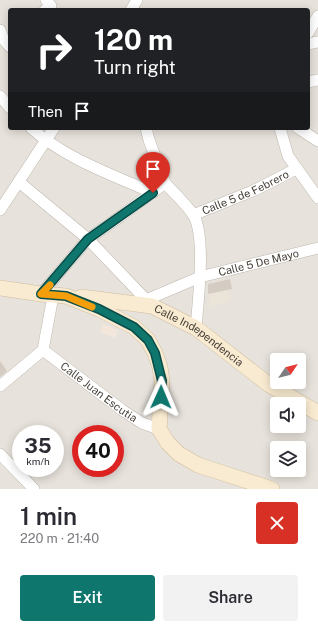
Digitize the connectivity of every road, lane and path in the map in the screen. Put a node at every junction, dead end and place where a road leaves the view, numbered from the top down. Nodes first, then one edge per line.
1 (46, 0) edge
2 (48, 8) edge
3 (318, 16) edge
4 (310, 30) edge
5 (0, 96) edge
6 (8, 106) edge
7 (33, 130) edge
8 (53, 130) edge
9 (146, 130) edge
10 (281, 130) edge
11 (301, 130) edge
12 (46, 141) junction
13 (318, 141) edge
14 (296, 169) junction
15 (19, 182) junction
16 (166, 183) junction
17 (153, 193) junction
18 (318, 198) edge
19 (1, 207) edge
20 (193, 215) junction
21 (88, 239) junction
22 (318, 248) edge
23 (200, 277) junction
24 (0, 288) edge
25 (53, 295) junction
26 (149, 303) junction
27 (196, 328) junction
28 (44, 350) junction
29 (0, 386) edge
30 (318, 413) edge
31 (158, 429) junction
32 (0, 454) edge
33 (34, 489) edge
34 (272, 489) edge

1 - 2 street
3 - 4 street
5 - 6 street
7 - 12 street
8 - 12 street
9 - 16 street
10 - 14 street
11 - 13 street
12 - 15 street
12 - 17 street
14 - 18 street
14 - 20 street, Calle 5 de Febrero
15 - 19 street
15 - 21 street
16 - 17 street
16 - 20 street
17 - 21 street
20 - 23 street
21 - 25 street
21 - 26 street
22 - 23 street, Calle 5 De Mayo
23 - 26 street, Calle 5 De Mayo
23 - 27 street
24 - 25 street
25 - 26 street, Calle Independencia
25 - 28 street
25 - 31 street
26 - 27 street, Calle Independencia
27 - 30 street, Calle Independencia
28 - 29 street
28 - 31 street, Calle Juan Escutia
31 - 34 street
32 - 33 street

